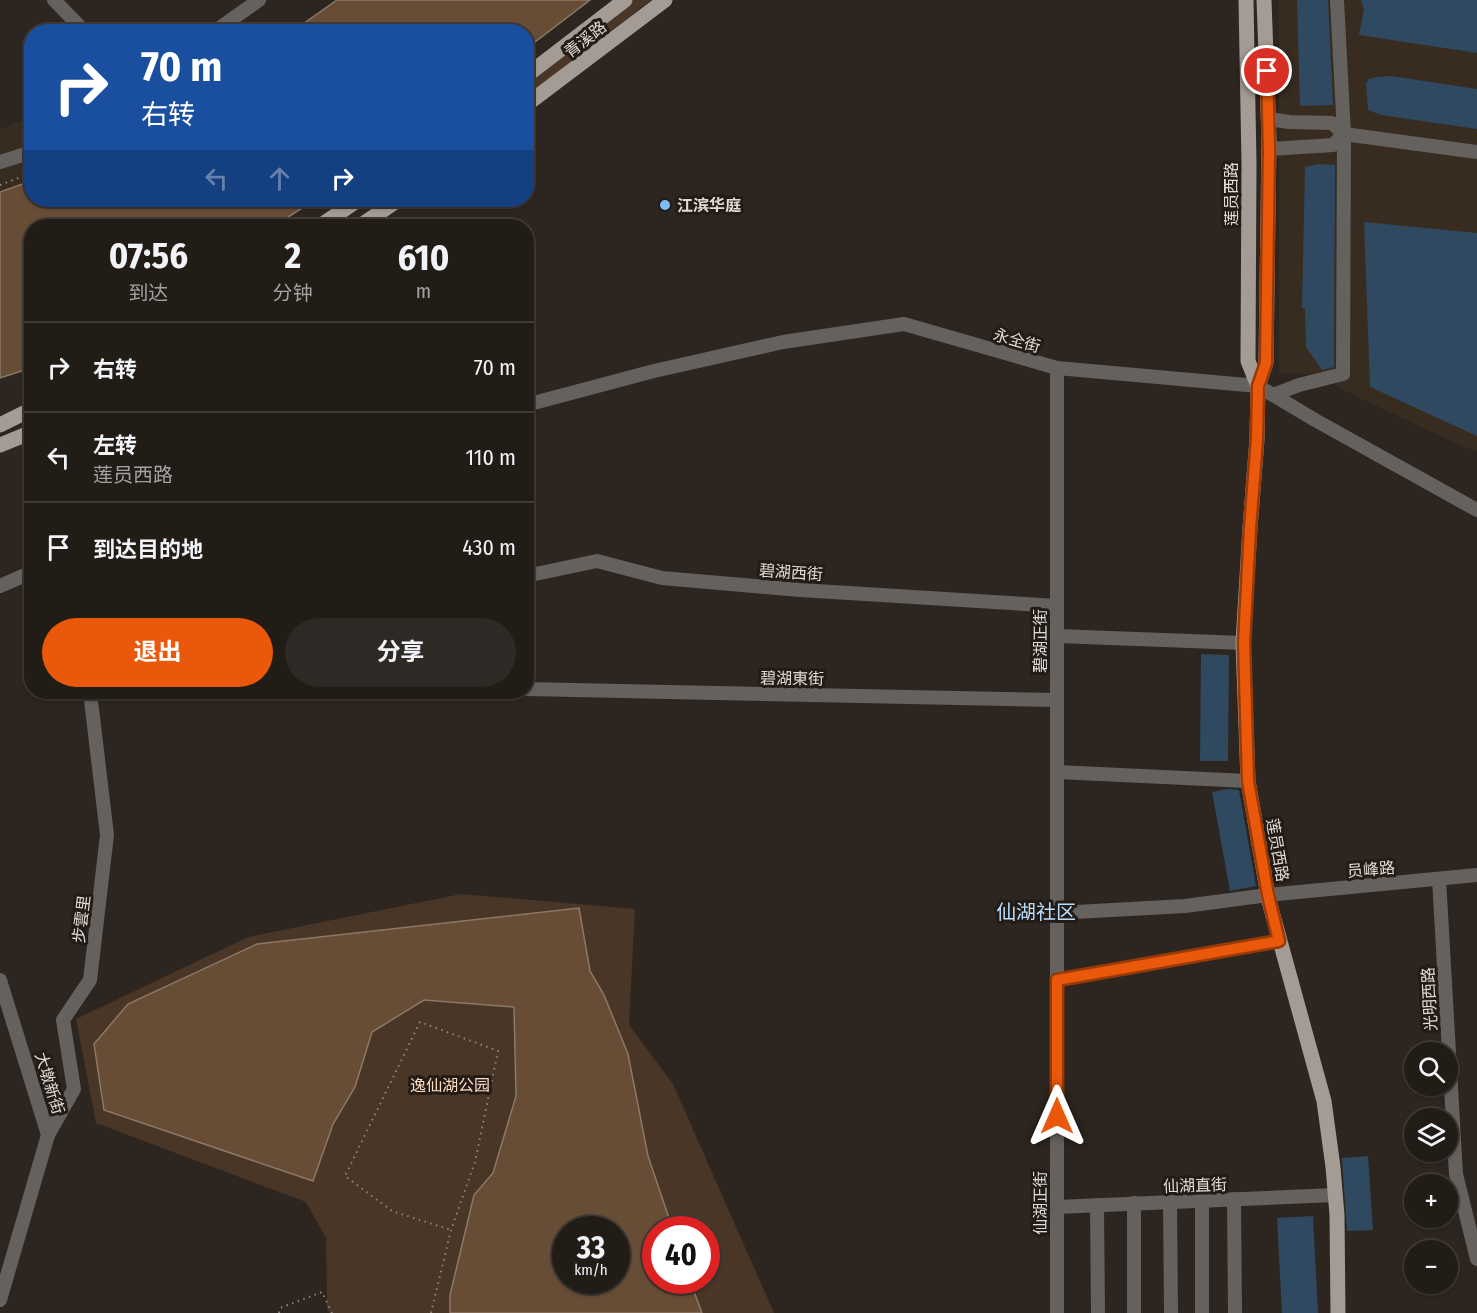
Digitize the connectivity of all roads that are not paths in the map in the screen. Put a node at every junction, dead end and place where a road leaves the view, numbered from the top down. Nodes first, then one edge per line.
1 (54, 0) edge
2 (259, 0) edge
3 (625, 0) edge
4 (664, 0) edge
5 (1246, 0) edge
6 (1264, 0) edge
7 (1336, 0) edge
8 (77, 24) edge
9 (225, 24) edge
10 (534, 70) edge
11 (534, 99) edge
12 (1269, 119) junction
13 (1344, 134) junction
14 (1269, 149) junction
15 (1477, 152) edge
16 (24, 154) edge
17 (0, 162) edge
18 (348, 207) edge
19 (388, 207) edge
20 (330, 219) edge
21 (370, 219) edge
22 (1057, 368) junction
23 (1258, 386) junction
24 (1273, 394) junction
25 (534, 403) edge
26 (24, 413) edge
27 (0, 425) edge
28 (24, 435) edge
29 (0, 445) edge
30 (1477, 510) edge
31 (534, 574) edge
32 (24, 576) edge
33 (0, 586) edge
34 (1057, 606) junction
35 (1057, 636) junction
36 (1244, 643) junction
37 (534, 689) edge
38 (91, 699) edge
39 (1057, 700) junction
40 (1057, 772) junction
41 (1248, 781) junction
42 (1477, 875) edge
43 (1439, 879) junction
44 (1268, 895) junction
45 (1057, 913) junction
46 (1279, 941) junction
47 (0, 980) edge
48 (1057, 980) junction
49 (48, 1135) junction
50 (1335, 1195) junction
51 (1234, 1199) junction
52 (1202, 1201) junction
53 (1170, 1202) junction
54 (1134, 1203) junction
55 (1097, 1205) junction
56 (1057, 1206) junction
57 (1477, 1260) edge
58 (0, 1300) edge
59 (1057, 1313) edge
60 (1098, 1313) edge
61 (1134, 1313) edge
62 (1171, 1313) edge
63 (1202, 1313) edge
64 (1235, 1313) edge
65 (1338, 1313) edge

1 - 8 street
2 - 9 street
3 - 10 main road, 青溪路
4 - 11 main road, 青溪路
5 - 23 main road, 莲员西路
6 - 12 main road, 莲员西路
7 - 13 street
12 - 13 street
12 - 14 main road, 莲员西路
13 - 14 street
13 - 15 street
13 - 24 street
14 - 23 main road, 莲员西路
16 - 17 street
18 - 20 main road
19 - 21 main road
22 - 23 street, 永全街
22 - 25 street, 永全街
22 - 34 street, 碧湖正街
23 - 24 street, 永全街
23 - 36 main road, 莲员西路
24 - 30 street, 永全街
26 - 27 main road
28 - 29 main road
31 - 34 street, 碧湖西街
32 - 33 street
34 - 35 street, 碧湖正街
35 - 36 street
35 - 39 street, 碧湖正街
36 - 41 main road, 莲员西路
37 - 39 street, 碧湖東街
38 - 49 street, 步雲里
39 - 40 street, 碧湖正街
40 - 41 street
40 - 45 street, 碧湖正街
41 - 44 main road, 莲员西路
42 - 43 street, 员峰路
43 - 44 street, 员峰路
43 - 57 street, 光明西路
44 - 45 street, 员峰路
44 - 46 main road, 莲员西路
45 - 48 street, 仙湖正街
46 - 48 street
46 - 50 main road, 莲员西路
47 - 49 street, 大墩新街
48 - 56 street, 仙湖正街
49 - 58 street, 大墩新街
50 - 51 street, 仙湖直街
50 - 65 main road, 莲员西路
51 - 52 street, 仙湖直街
51 - 64 street
52 - 53 street, 仙湖直街
52 - 63 street
53 - 54 street, 仙湖直街
53 - 62 street
54 - 55 street, 仙湖直街
54 - 61 street
55 - 56 street, 仙湖直街
55 - 60 street
56 - 59 street, 仙湖正街

